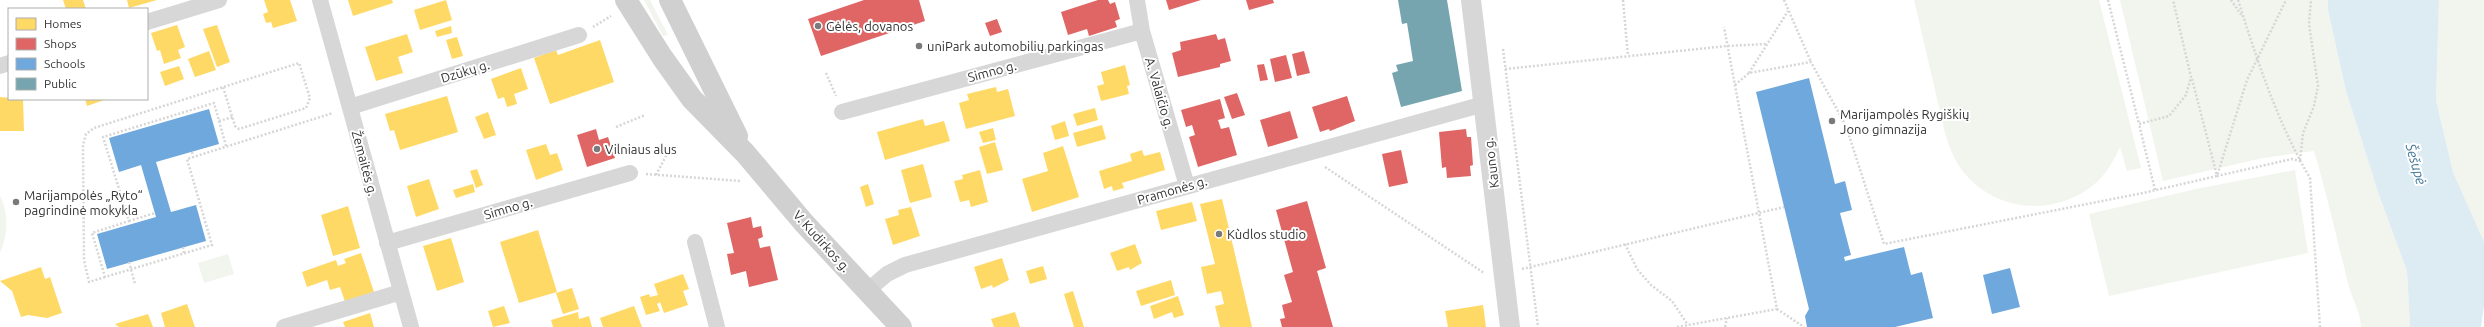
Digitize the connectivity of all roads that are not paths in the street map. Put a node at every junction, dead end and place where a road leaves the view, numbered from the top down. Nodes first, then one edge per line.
1 (219, 0) edge
2 (320, 0) edge
3 (670, 0) edge
4 (1137, 0) edge
5 (1471, 0) edge
6 (628, 3) edge
7 (148, 22) edge
8 (1142, 31) junction
9 (579, 35) road end
10 (1484, 104) junction
11 (350, 107) junction
12 (842, 112) road end
13 (745, 153) junction
14 (630, 173) road end
15 (1187, 186) junction
16 (695, 242) dead end
17 (387, 243) junction
18 (867, 291) junction
19 (401, 292) junction
20 (284, 327) edge
21 (410, 327) edge
22 (717, 327) edge
23 (901, 327) edge
24 (1510, 327) edge

1 - 7 street
2 - 11 street, Žemaitės g.
3 - 13 main road, V. Kudirkos g.
4 - 8 street, A. Valaičio g.
5 - 10 street, Kauno g.
6 - 13 main road, V. Kudirkos g.
8 - 12 street, Simno g.
8 - 15 street, A. Valaičio g.
9 - 11 street, Dzūkų g.
10 - 15 street, Pramonės g.
10 - 24 street, Kauno g.
11 - 17 street, Žemaitės g.
13 - 18 main road, V. Kudirkos g.
14 - 17 street, Simno g.
15 - 18 street, Pramonės g.
16 - 22 street
17 - 19 street, Žemaitės g.
18 - 23 main road, V. Kudirkos g.
19 - 20 street
19 - 21 street, Žemaitės g.

